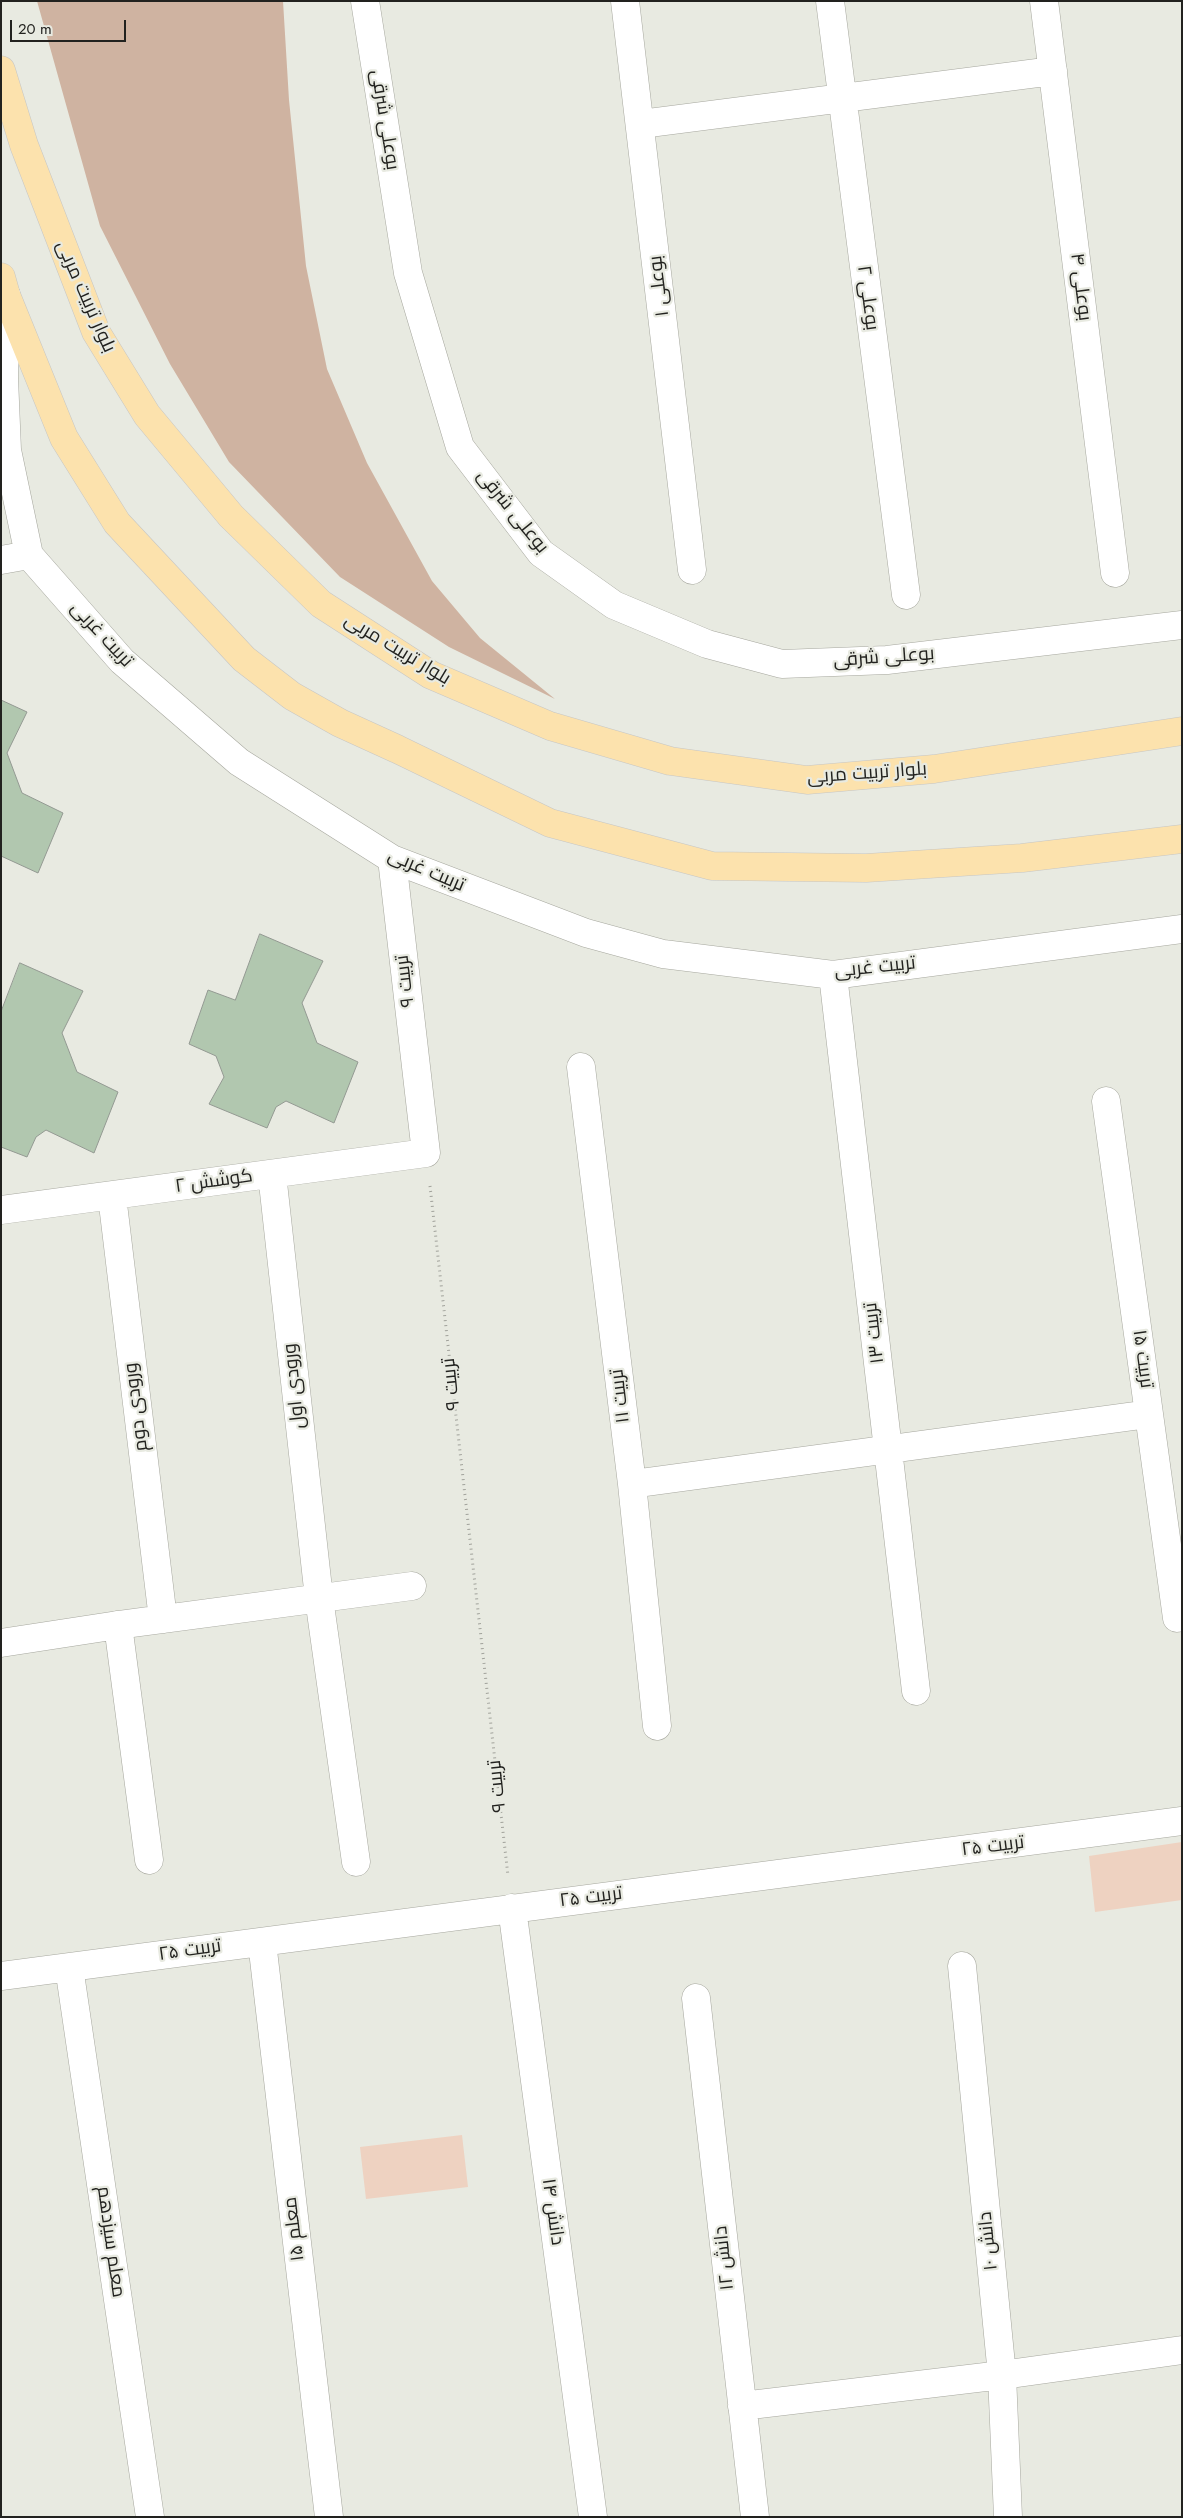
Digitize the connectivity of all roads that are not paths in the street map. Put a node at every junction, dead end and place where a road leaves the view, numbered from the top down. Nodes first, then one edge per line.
1 (365, 1) edge
2 (625, 1) edge
3 (830, 1) edge
4 (1044, 1) edge
5 (1, 70) edge
6 (1052, 71) junction
7 (841, 99) junction
8 (641, 124) junction
9 (4, 286) edge
10 (29, 555) junction
11 (1, 560) edge
12 (692, 570) dead end
13 (1115, 573) dead end
14 (906, 595) dead end
15 (1182, 625) edge
16 (1182, 731) edge
17 (1182, 839) edge
18 (392, 859) junction
19 (1182, 929) edge
20 (833, 975) junction
21 (581, 1068) dead end
22 (1106, 1101) dead end
23 (426, 1153) joint
24 (272, 1174) junction
25 (112, 1196) junction
26 (1, 1210) edge
27 (1149, 1414) junction
28 (888, 1450) junction
29 (632, 1484) junction
30 (412, 1586) dead end
31 (319, 1598) junction
32 (1177, 1618) dead end
33 (163, 1619) junction
34 (118, 1625) junction
35 (1, 1643) edge
36 (916, 1691) dead end
37 (657, 1726) dead end
38 (1182, 1821) edge
39 (149, 1860) dead end
40 (356, 1862) dead end
41 (512, 1908) junction
42 (262, 1942) junction
43 (962, 1966) dead end
44 (69, 1967) junction
45 (1, 1976) edge
46 (696, 1998) dead end
47 (1182, 2350) edge
48 (1002, 2375) junction
49 (742, 2406) junction
50 (150, 2517) edge
51 (329, 2517) edge
52 (593, 2517) edge
53 (754, 2517) edge
54 (1008, 2517) edge

1 - 15 street, بوعلی شرقی
2 - 8 street, بوعلی ۱
3 - 7 street, بوعلی ۲
4 - 6 street, بوعلی ۴
5 - 16 main road, بلوار تربیت مربی
6 - 7 street
6 - 13 street, بوعلی ۴
7 - 8 street
7 - 14 street, بوعلی ۲
8 - 12 street, بوعلی ۱
9 - 10 street, تربیت غربی
9 - 17 main road
10 - 11 street
10 - 18 street, تربیت غربی
18 - 20 street, تربیت غربی
18 - 23 street, تربیت ۹
19 - 20 street, تربیت غربی
20 - 28 street, تربیت ۱۳
21 - 29 street, تربیت ۱۱
22 - 27 street, تربیت ۱۵
23 - 24 street, کوشش ۲
24 - 25 street, کوشش ۲
24 - 31 street, ورودی اول
25 - 26 street, کوشش ۲
25 - 33 street, ورودی دوم
27 - 28 street
27 - 32 street, تربیت ۱۵
28 - 29 street
28 - 36 street, تربیت ۱۳
29 - 37 street, تربیت ۱۱
30 - 31 street
31 - 33 street
31 - 40 street, ورودی اول
33 - 34 street
34 - 35 street
34 - 39 street
38 - 41 street, تربیت ۲۵
41 - 42 street, تربیت ۲۵
41 - 52 street, دانش ۱۴
42 - 44 street, تربیت ۲۵
42 - 51 street, معلم ۱۵
43 - 48 street, دانش ۱۰
44 - 45 street, تربیت ۲۵
44 - 50 street, معلم سیزدهم
46 - 49 street, دانش ۱۲
47 - 48 street
48 - 49 street
48 - 54 street, دانش ۱۰
49 - 53 street, دانش ۱۲

